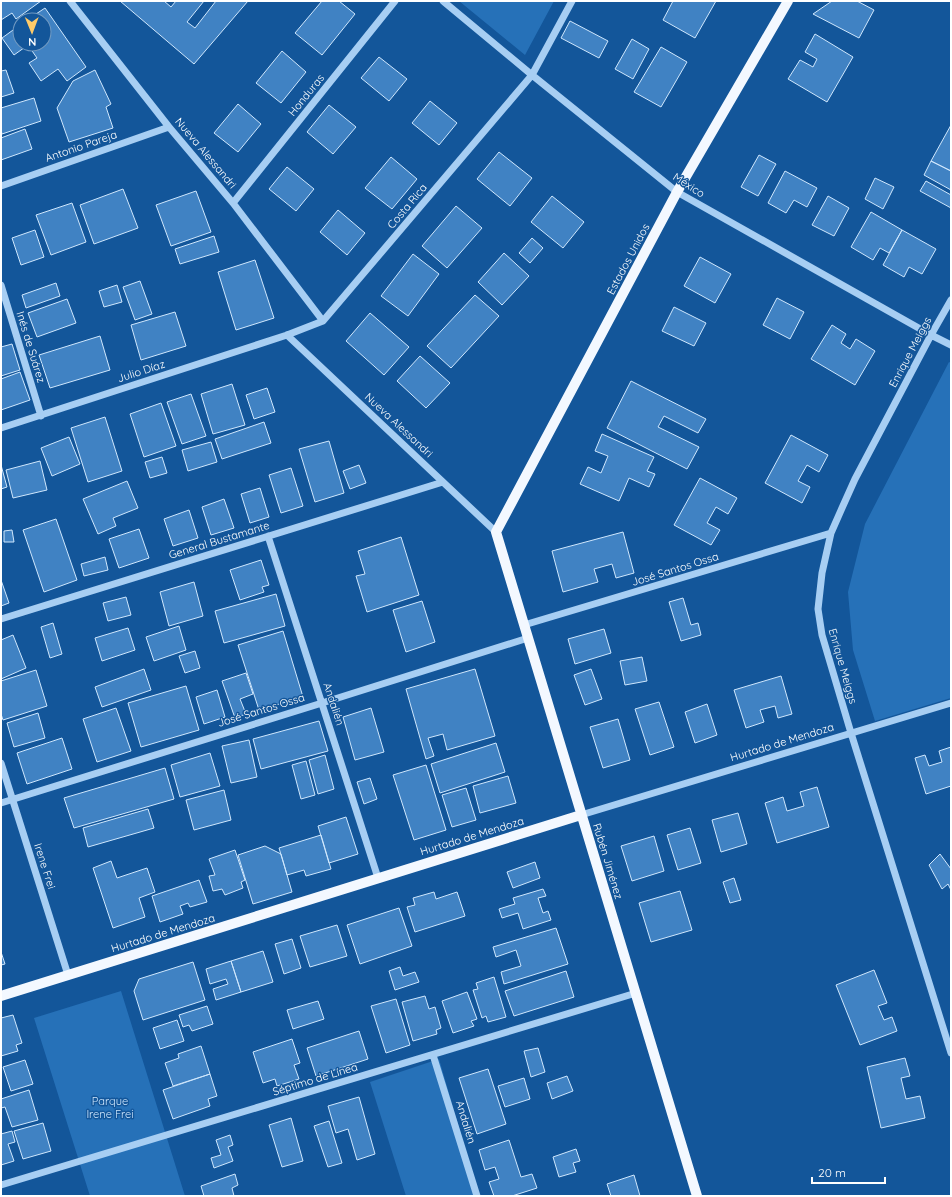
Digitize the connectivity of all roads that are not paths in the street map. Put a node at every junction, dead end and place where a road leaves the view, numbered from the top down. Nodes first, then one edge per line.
1 (70, 1) edge
2 (395, 1) edge
3 (443, 1) edge
4 (572, 1) edge
5 (788, 1) edge
6 (532, 75) junction
7 (169, 127) junction
8 (1, 186) edge
9 (677, 192) junction
10 (233, 203) junction
11 (1, 285) edge
12 (951, 300) edge
13 (323, 321) junction
14 (287, 335) junction
15 (931, 335) junction
16 (951, 345) edge
17 (40, 416) junction
18 (1, 428) edge
19 (443, 482) junction
20 (496, 532) junction
21 (831, 533) junction
22 (268, 536) junction
23 (1, 619) edge
24 (524, 626) junction
25 (528, 638) junction
26 (322, 703) junction
27 (951, 703) edge
28 (851, 733) junction
29 (1, 763) edge
30 (12, 799) junction
31 (1, 803) edge
32 (582, 815) junction
33 (378, 878) junction
34 (68, 975) junction
35 (636, 994) junction
36 (1, 996) edge
37 (951, 1053) edge
38 (433, 1055) junction
39 (1, 1185) edge
40 (477, 1196) edge
41 (697, 1196) edge

1 - 7 street, Nueva Alessandri
2 - 10 street, Honduras
3 - 6 street, México
4 - 6 street, Costa Rica
5 - 9 main road, Estados Unidos
6 - 9 street, México
6 - 13 street, Costa Rica
7 - 8 street, Antonio Pareja
7 - 10 street, Nueva Alessandri
9 - 15 street, México
9 - 20 main road, Estados Unidos
10 - 13 street, Nueva Alessandri
11 - 17 street, Inés de Suárez
12 - 15 street, Enrique Meiggs
13 - 14 street, Costa Rica
14 - 17 street, Julio Díaz
14 - 19 street, Nueva Alessandri
15 - 16 street, México
15 - 21 street, Enrique Meiggs
17 - 18 street, Julio Díaz
19 - 20 street, Nueva Alessandri
19 - 22 street, General Bustamante
20 - 24 main road, Rubén Jiménez
21 - 24 street, José Santos Ossa
21 - 28 street, Enrique Meiggs
22 - 23 street, General Bustamante
22 - 26 street, Andalién
24 - 25 main road, Rubén Jiménez
25 - 26 street, José Santos Ossa
25 - 32 main road, Rubén Jiménez
26 - 30 street, José Santos Ossa
26 - 33 street, Andalién
27 - 28 street, Hurtado de Mendoza
28 - 32 street, Hurtado de Mendoza
28 - 37 street, Enrique Meiggs
29 - 30 street, Irene Frei
30 - 31 street, José Santos Ossa
30 - 34 street, Irene Frei
32 - 33 main road, Hurtado de Mendoza
32 - 35 main road, Rubén Jiménez
33 - 34 main road, Hurtado de Mendoza
34 - 36 main road, Hurtado de Mendoza
35 - 38 street, Séptimo de Línea
35 - 41 main road, Rubén Jiménez
38 - 39 street, Séptimo de Línea
38 - 40 street, Andalién

